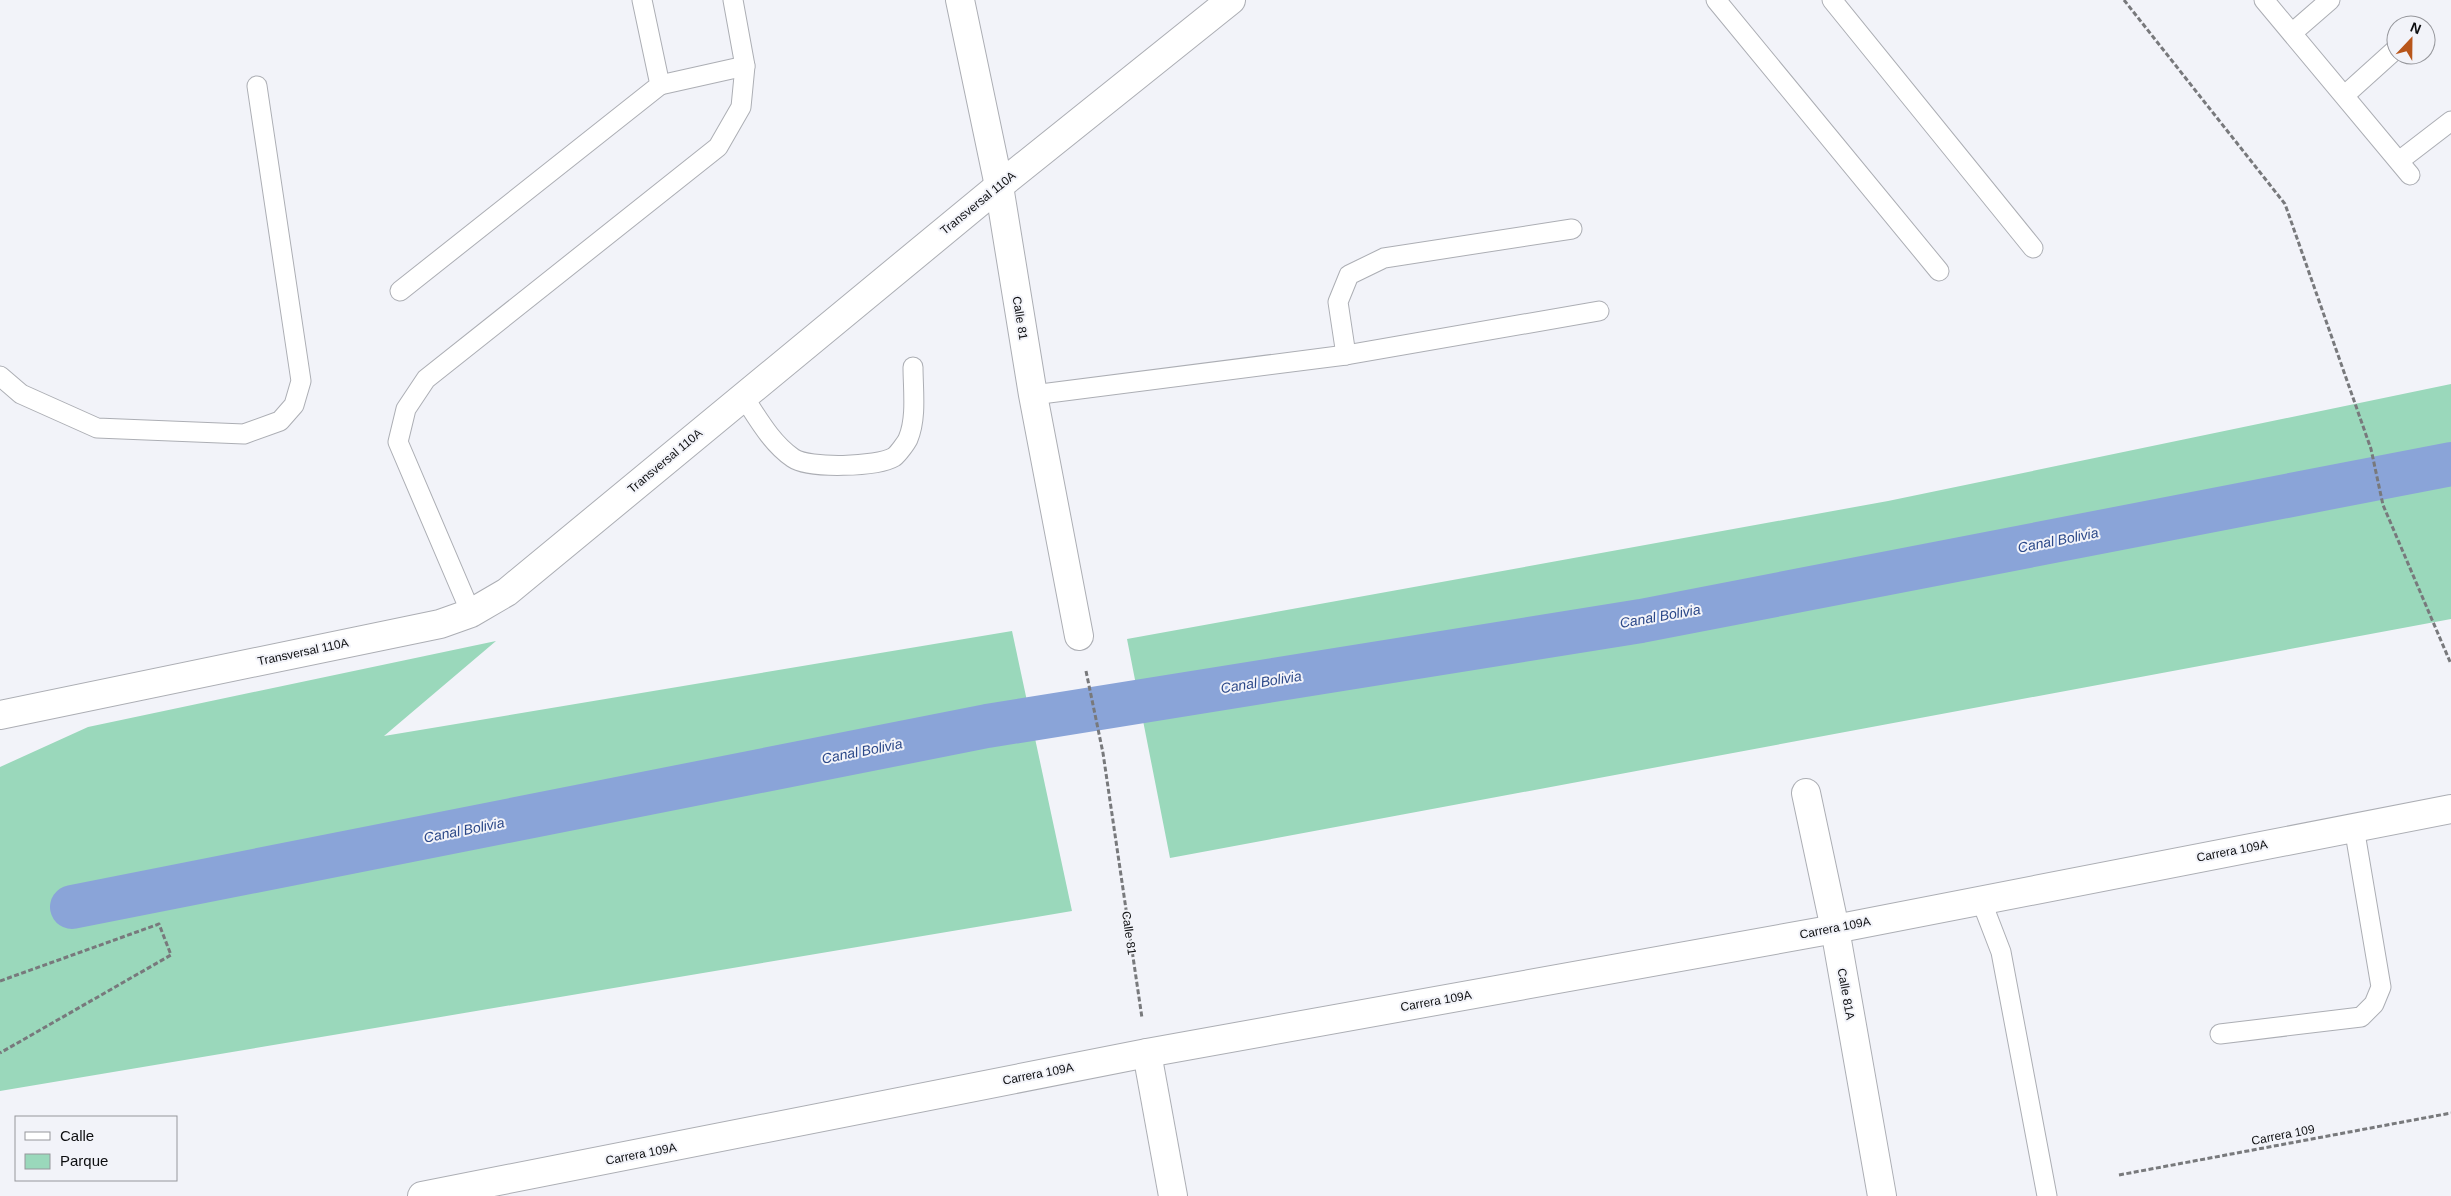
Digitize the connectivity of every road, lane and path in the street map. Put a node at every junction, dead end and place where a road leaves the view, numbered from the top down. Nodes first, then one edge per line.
1 (642, 0) edge
2 (734, 0) edge
3 (960, 0) edge
4 (1231, 0) edge
5 (1716, 0) edge
6 (1832, 0) edge
7 (2124, 0) edge
8 (2264, 0) edge
9 (2330, 0) edge
10 (2292, 33) junction
11 (2386, 59) edge
12 (745, 66) junction
13 (660, 85) junction
14 (257, 86) dead end
15 (2345, 95) junction
16 (2451, 121) edge
17 (999, 186) junction
18 (1572, 229) dead end
19 (2033, 248) dead end
20 (1939, 271) dead end
21 (400, 291) dead end
22 (1599, 311) dead end
23 (1346, 355) junction
24 (914, 367) dead end
25 (0, 376) edge
26 (1033, 395) junction
27 (743, 396) junction
28 (471, 613) junction
29 (1078, 636) dead end
30 (2451, 664) edge
31 (1086, 669) dead end
32 (0, 715) edge
33 (1806, 793) dead end
34 (2451, 808) edge
35 (2354, 827) junction
36 (1981, 900) junction
37 (1835, 929) junction
38 (0, 982) edge
39 (2220, 1034) dead end
40 (0, 1053) edge
41 (1147, 1053) junction
42 (2451, 1113) edge
43 (2119, 1175) dead end
44 (482, 1191) edge
45 (422, 1196) edge
46 (1173, 1196) edge
47 (1882, 1196) edge
48 (2047, 1196) edge

1 - 13 lane
2 - 12 lane
3 - 17 street, Calle 81
4 - 17 street, Transversal 110A
5 - 20 lane
6 - 19 lane
7 - 30 path
8 - 10 lane
9 - 10 lane
10 - 15 lane
11 - 15 lane
12 - 13 lane
12 - 28 lane
13 - 21 lane
14 - 25 lane
15 - 16 lane
17 - 26 street, Calle 81
17 - 27 street, Transversal 110A
18 - 23 lane
22 - 23 lane
23 - 26 lane
24 - 27 lane
26 - 29 street, Calle 81
27 - 28 street, Transversal 110A
28 - 32 street, Transversal 110A
31 - 41 path, Calle 81
33 - 37 street, Calle 81A
34 - 35 street, Carrera 109A
35 - 36 street, Carrera 109A
35 - 39 lane
36 - 37 street, Carrera 109A
36 - 48 lane
37 - 41 street, Carrera 109A
37 - 47 street, Calle 81A
38 - 40 path
41 - 44 street, Carrera 109A
41 - 46 street
42 - 43 path, Carrera 109
44 - 45 street, Carrera 109A

